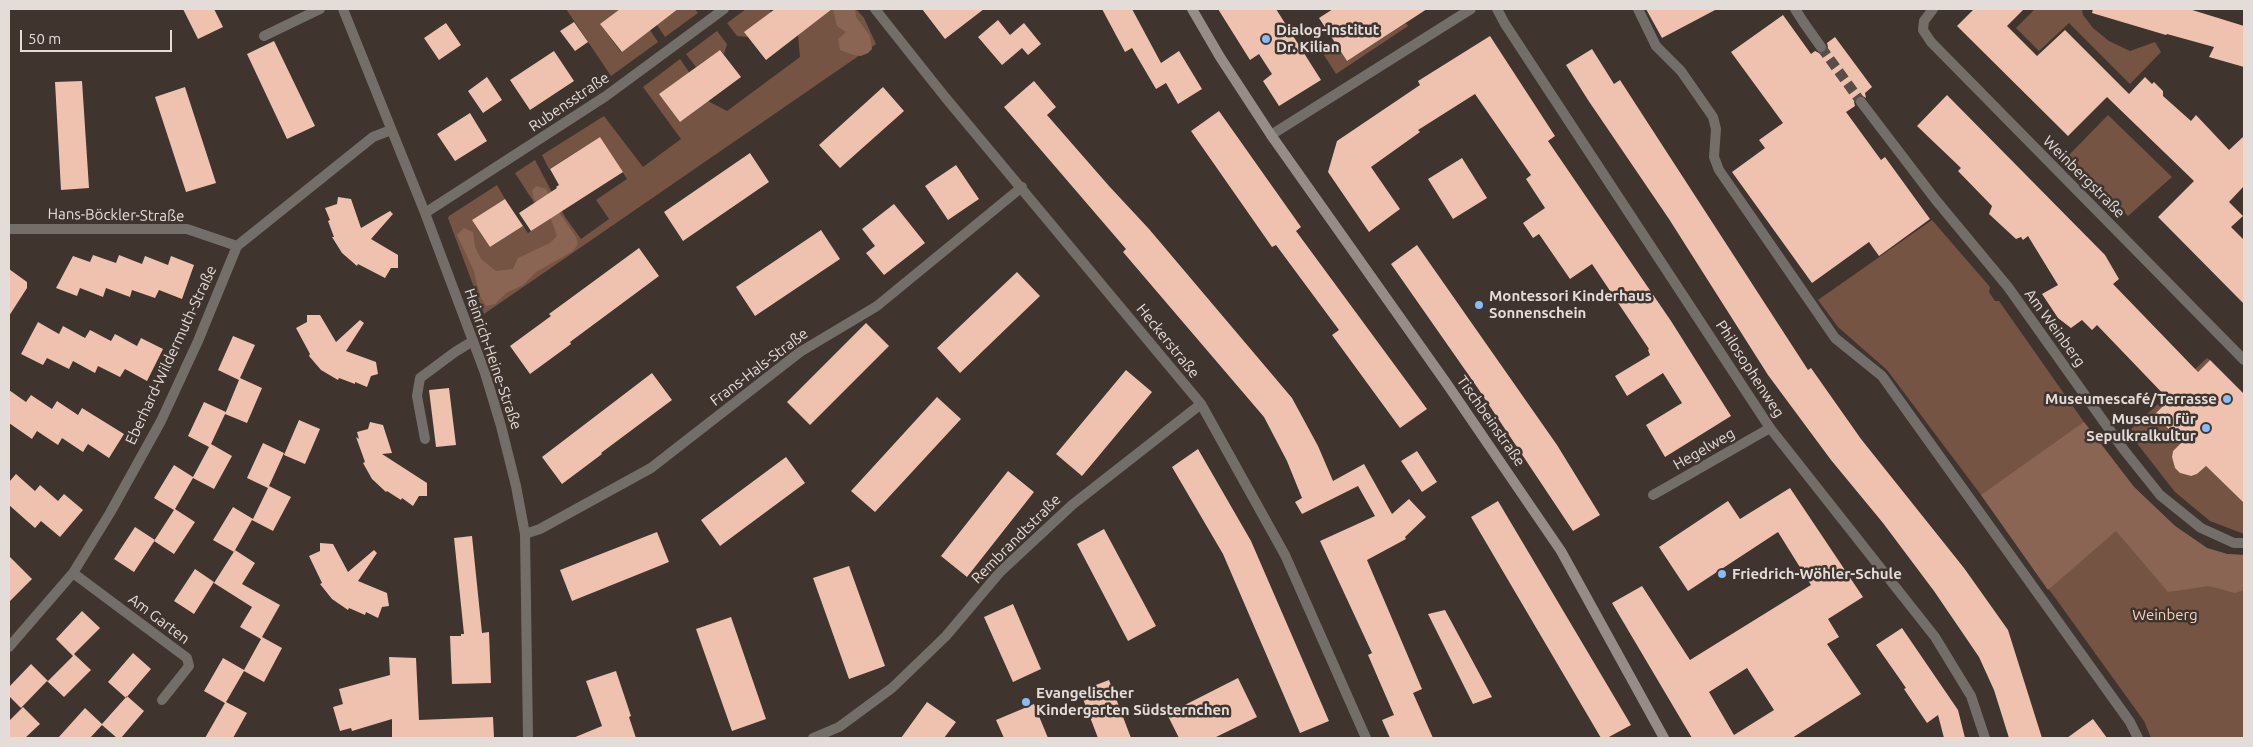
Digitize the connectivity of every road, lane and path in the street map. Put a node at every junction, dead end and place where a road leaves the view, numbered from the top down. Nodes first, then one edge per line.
1 (320, 9) edge
2 (343, 9) edge
3 (724, 9) edge
4 (875, 9) edge
5 (1192, 9) edge
6 (1471, 9) edge
7 (1497, 9) edge
8 (1638, 9) edge
9 (1795, 9) edge
10 (1933, 9) edge
11 (264, 36) dead end
12 (1821, 47) tunnel mouth
13 (1861, 102) tunnel mouth
14 (391, 130) junction
15 (1271, 135) junction
16 (1022, 187) junction
17 (425, 213) junction
18 (9, 229) edge
19 (237, 246) junction
20 (473, 342) junction
21 (2244, 360) edge
22 (1201, 404) junction
23 (1770, 428) junction
24 (424, 439) dead end
25 (1653, 496) dead end
26 (525, 534) junction
27 (2244, 543) edge
28 (72, 573) junction
29 (9, 647) edge
30 (162, 700) dead end
31 (528, 738) edge
32 (813, 738) edge
33 (1366, 738) edge
34 (1664, 738) edge
35 (1985, 738) edge
36 (2138, 738) edge

1 - 11 street
2 - 14 street, Heinrich-Heine-Straße
3 - 17 street, Rubensstraße
4 - 16 street, Heckerstraße
5 - 15 main road, Tischbeinstraße
6 - 15 street
7 - 23 street, Philosophenweg
8 - 36 street
9 - 12 street
10 - 21 street, Weinbergstraße
13 - 27 street, Am Weinberg
14 - 17 street, Heinrich-Heine-Straße
14 - 19 street
15 - 34 main road, Tischbeinstraße
16 - 22 street, Heckerstraße
16 - 26 street, Frans-Hals-Straße
17 - 20 street, Heinrich-Heine-Straße
18 - 19 street, Hans-Böckler-Straße
19 - 28 street, Eberhard-Wildermuth-Straße
20 - 24 street
20 - 26 street, Heinrich-Heine-Straße
22 - 32 street, Rembrandtstraße
22 - 33 street, Heckerstraße
23 - 25 street, Hegelweg
23 - 35 street, Philosophenweg
26 - 31 street, Heinrich-Heine-Straße
28 - 29 street, Eberhard-Wildermuth-Straße
28 - 30 street, Am Garten

